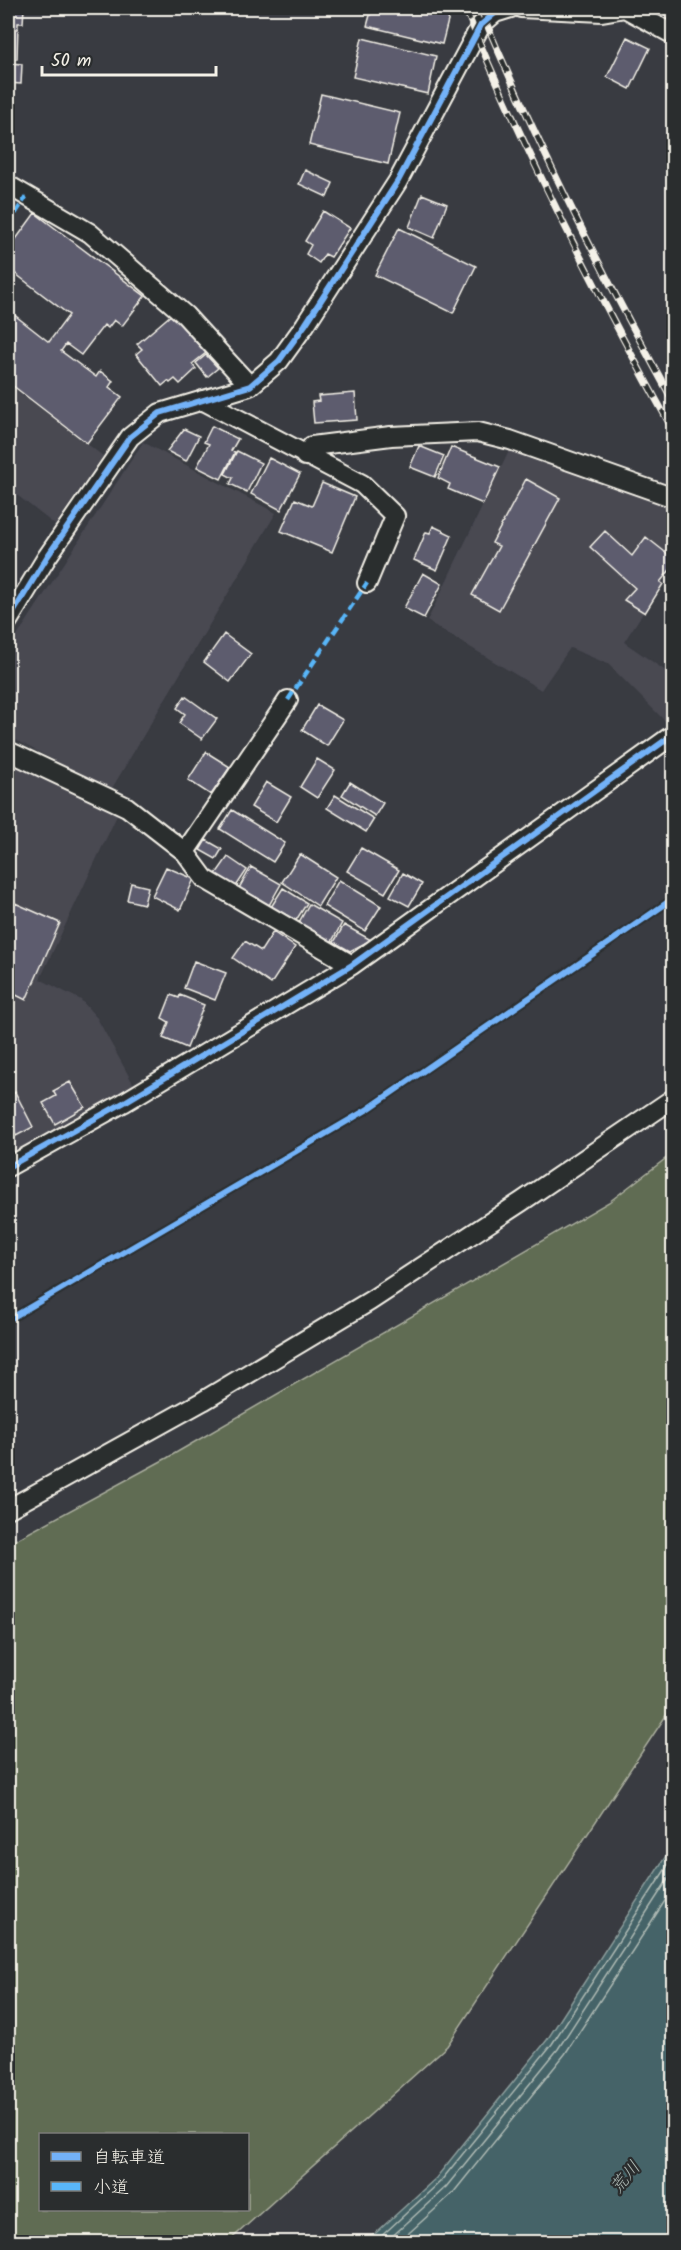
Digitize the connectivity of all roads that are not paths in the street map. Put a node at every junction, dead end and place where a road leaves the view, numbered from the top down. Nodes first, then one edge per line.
1 (521, 8) edge
2 (499, 10) edge
3 (674, 35) edge
4 (8, 185) edge
5 (250, 386) junction
6 (202, 400) junction
7 (305, 456) junction
8 (674, 498) edge
9 (368, 583) dead end
10 (8, 621) edge
11 (288, 700) dead end
12 (674, 734) edge
13 (8, 751) edge
14 (185, 852) junction
15 (352, 965) junction
16 (674, 1098) edge
17 (8, 1167) edge
18 (8, 1509) edge

1 - 3 street
2 - 5 street
4 - 5 street
5 - 6 street
6 - 7 street
6 - 10 street
7 - 8 street
7 - 9 street
11 - 14 street
12 - 15 street
13 - 14 street
14 - 15 street
15 - 17 street
16 - 18 street

